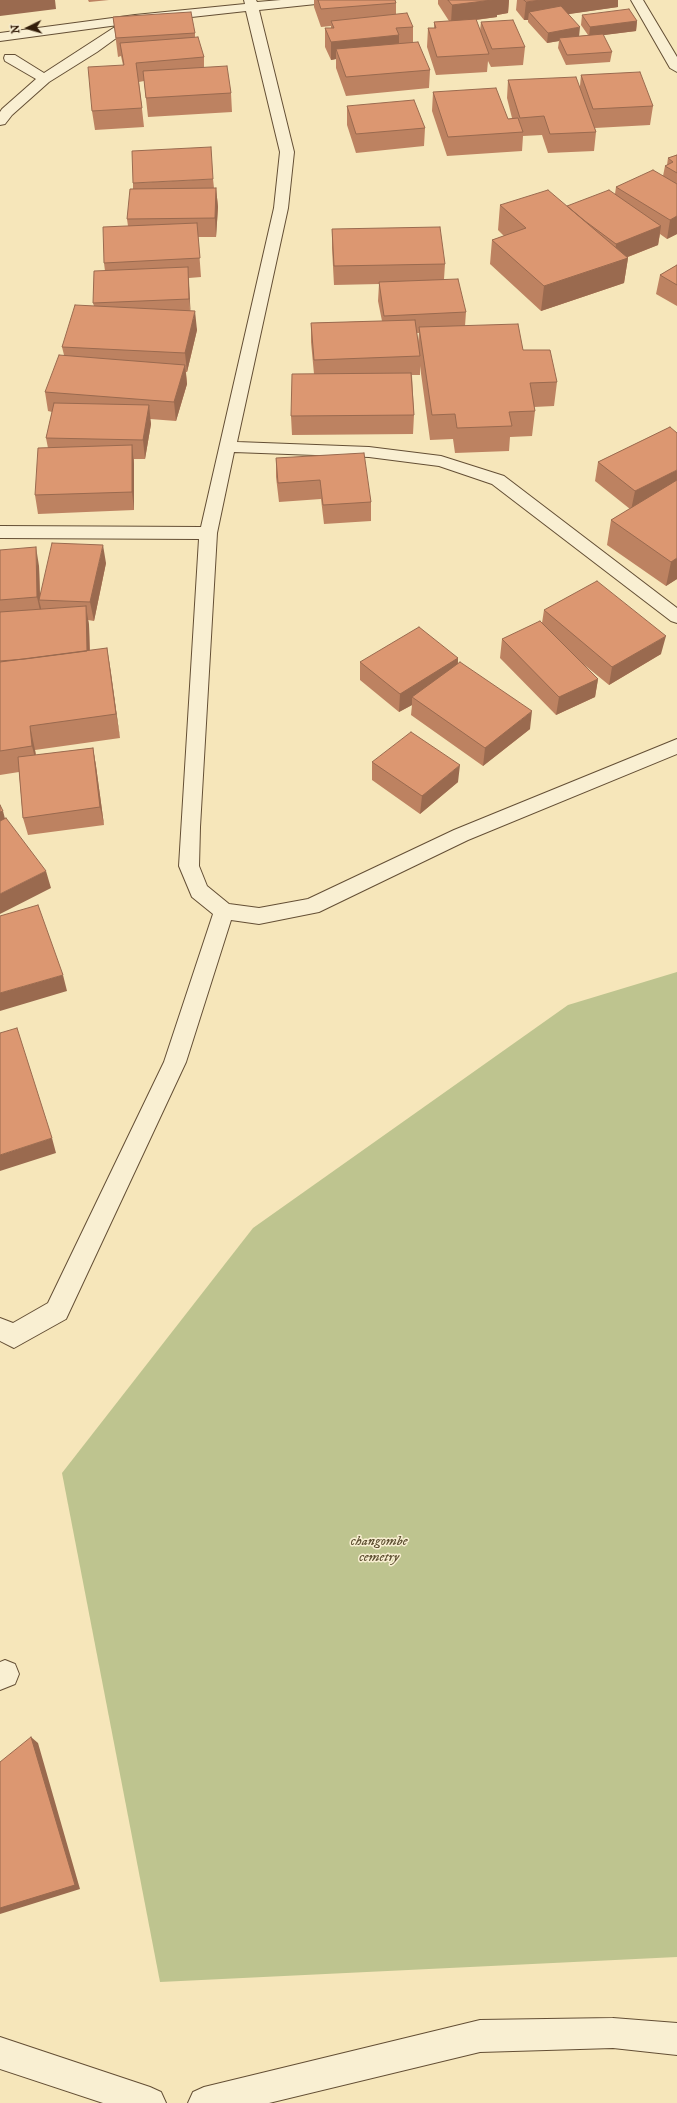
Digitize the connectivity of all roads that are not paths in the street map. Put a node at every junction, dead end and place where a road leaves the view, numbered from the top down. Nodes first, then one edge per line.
1 (316, 0) edge
2 (637, 0) edge
3 (252, 3) edge
4 (135, 19) junction
5 (0, 37) edge
6 (10, 58) dead end
7 (677, 68) edge
8 (44, 79) junction
9 (0, 121) edge
10 (227, 447) junction
11 (0, 532) edge
12 (208, 533) junction
13 (677, 617) edge
14 (677, 746) edge
15 (224, 911) junction
16 (0, 1329) edge
17 (677, 2040) edge
18 (0, 2053) edge
19 (150, 2103) edge
20 (204, 2103) edge

1 - 3 street
2 - 7 street
3 - 4 street
3 - 10 street
4 - 5 street
4 - 8 street
6 - 8 street
8 - 9 street
10 - 12 street
10 - 13 street
11 - 12 street
12 - 15 street
14 - 15 street
15 - 16 street
17 - 20 street
18 - 19 street

